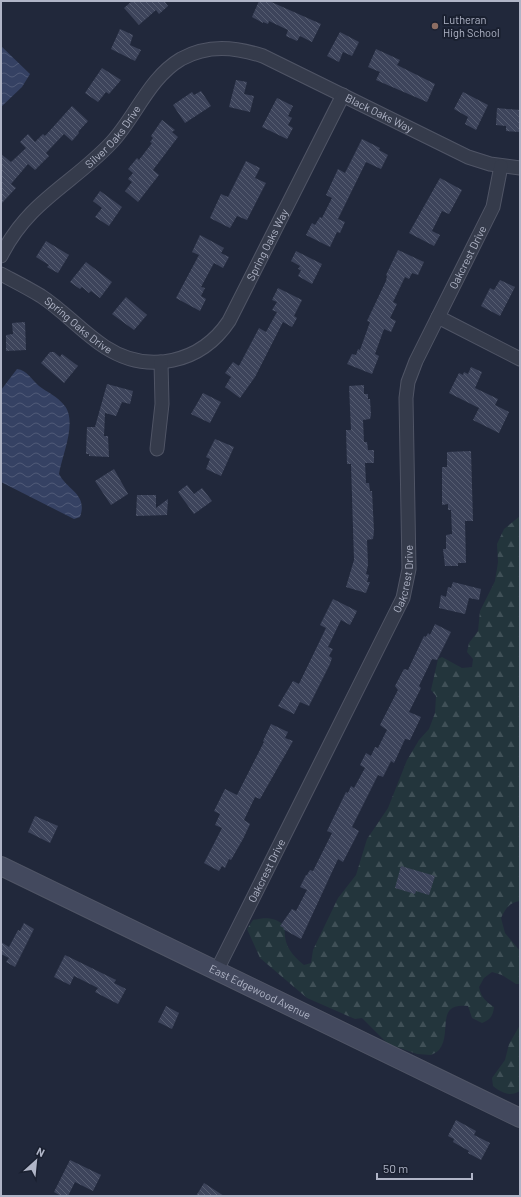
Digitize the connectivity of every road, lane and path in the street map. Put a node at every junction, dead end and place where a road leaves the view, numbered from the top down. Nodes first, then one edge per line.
1 (240, 50) joint
2 (343, 95) junction
3 (501, 166) junction
4 (520, 168) edge
5 (1, 256) edge
6 (1, 274) edge
7 (438, 317) junction
8 (520, 359) edge
9 (161, 362) junction
10 (157, 449) dead end
11 (1, 866) edge
12 (217, 970) junction
13 (520, 1118) edge

1 - 2 street, Black Oaks Way
1 - 5 street, Silver Oaks Drive
2 - 3 street, Black Oaks Way
2 - 9 street, Spring Oaks Way
3 - 4 street, Black Oaks Way
3 - 7 street, Oakcrest Drive
6 - 9 street, Spring Oaks Drive
7 - 8 street
7 - 12 street, Oakcrest Drive
9 - 10 street
11 - 12 main road, East Edgewood Avenue
12 - 13 main road, East Edgewood Avenue

